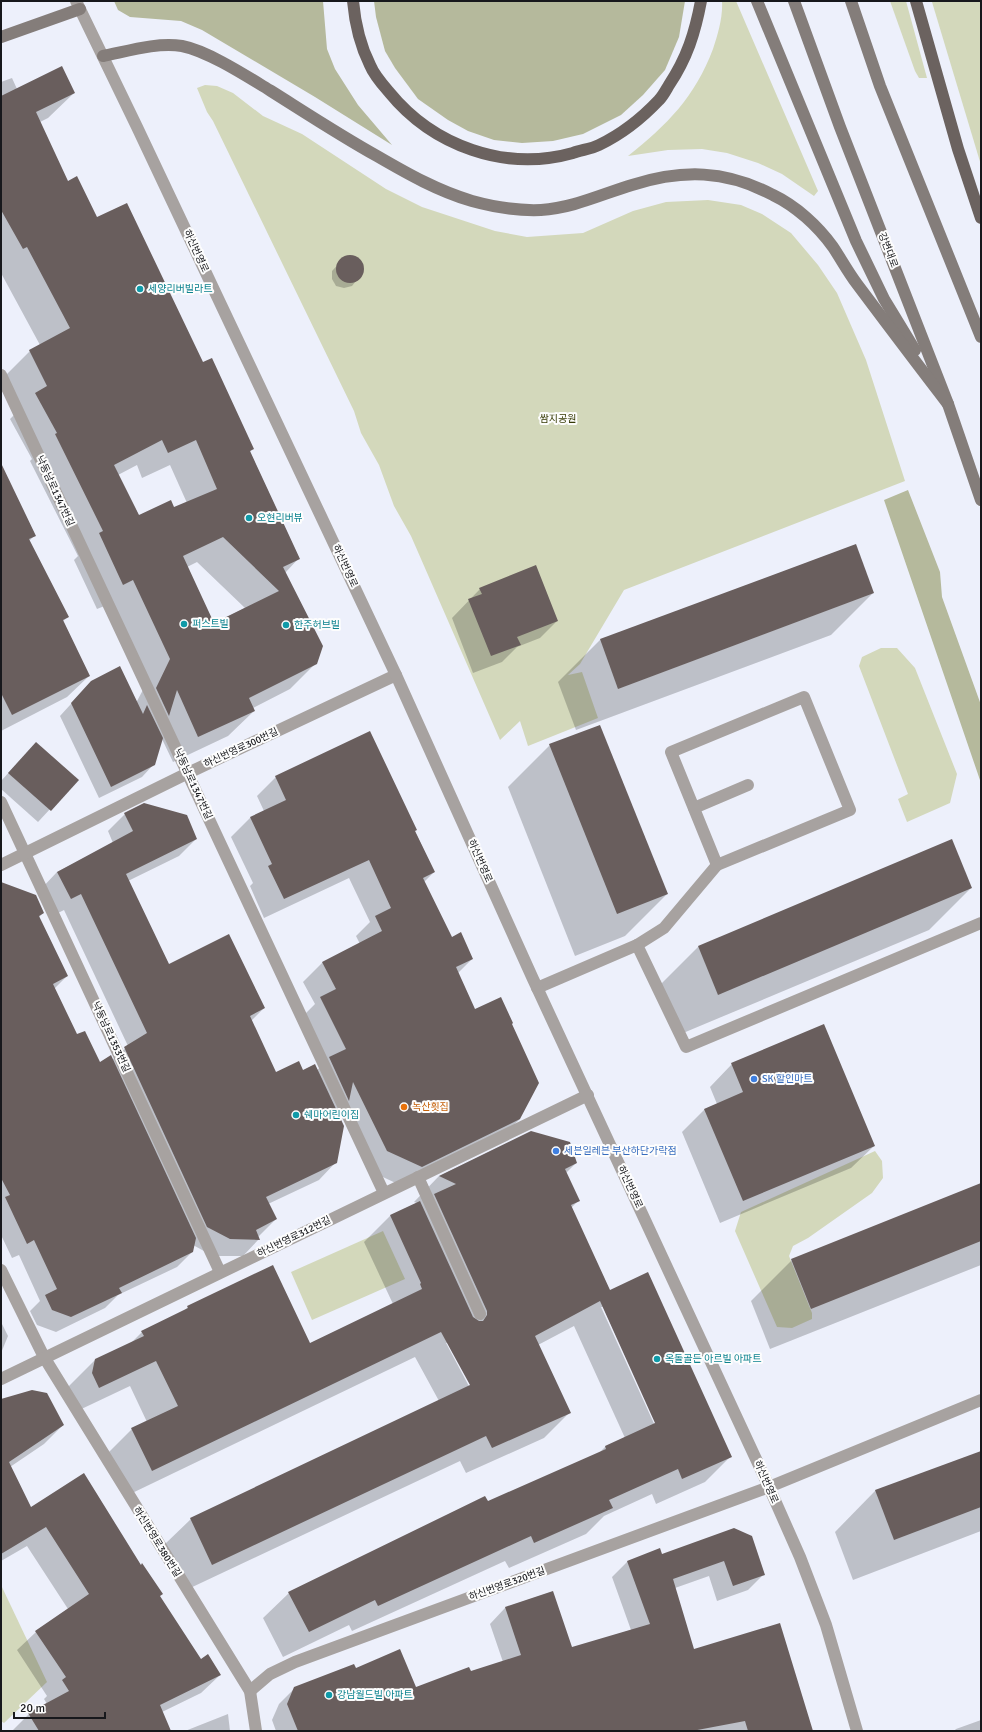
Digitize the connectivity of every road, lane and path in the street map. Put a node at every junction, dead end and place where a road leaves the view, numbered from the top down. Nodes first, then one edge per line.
1 (353, 1) edge
2 (702, 1) edge
3 (757, 1) edge
4 (794, 1) edge
5 (851, 1) edge
6 (916, 1) edge
7 (78, 5) edge
8 (1, 37) edge
9 (103, 56) junction
10 (981, 218) edge
11 (981, 337) edge
12 (1, 376) edge
13 (948, 404) junction
14 (981, 500) edge
15 (396, 675) junction
16 (188, 773) junction
17 (748, 785) dead end
18 (1, 802) edge
19 (694, 808) junction
20 (26, 853) junction
21 (1, 865) edge
22 (717, 865) junction
23 (981, 922) edge
24 (638, 945) junction
25 (538, 988) junction
26 (588, 1095) junction
27 (418, 1177) junction
28 (384, 1193) junction
29 (1, 1270) edge
30 (220, 1272) junction
31 (480, 1314) dead end
32 (44, 1357) junction
33 (1, 1379) edge
34 (981, 1400) edge
35 (769, 1487) junction
36 (250, 1691) junction
37 (256, 1731) edge
38 (857, 1731) edge

1 - 2 main road
3 - 13 main road
4 - 13 main road, 강변대로
5 - 11 main road
6 - 10 main road
7 - 8 main road
7 - 9 street, 하신번영로
9 - 13 main road
9 - 15 street, 하신번영로
12 - 16 street, 낙동남로1347번길
13 - 14 main road, 강변대로
15 - 16 street, 하신번영로300번길
15 - 25 street, 하신번영로
16 - 20 street, 하신번영로300번길
16 - 28 street, 낙동남로1347번길
17 - 19 street
18 - 20 street, 낙동남로1353번길
19 - 22 street
19 - 22 street
20 - 21 street, 하신번영로300번길
20 - 30 street, 낙동남로1353번길
22 - 24 street
23 - 24 street
24 - 25 street
25 - 26 street, 하신번영로
26 - 27 street, 하신번영로312번길
26 - 35 street, 하신번영로
27 - 28 street, 하신번영로312번길
27 - 31 street
28 - 30 street, 하신번영로312번길
29 - 32 street, 하신번영로380번길
30 - 32 street, 하신번영로312번길
32 - 33 street, 하신번영로312번길
32 - 36 street, 하신번영로380번길
34 - 35 street, 하신번영로320번길
35 - 36 street, 하신번영로320번길
35 - 38 street, 하신번영로
36 - 37 street, 하신번영로380번길

